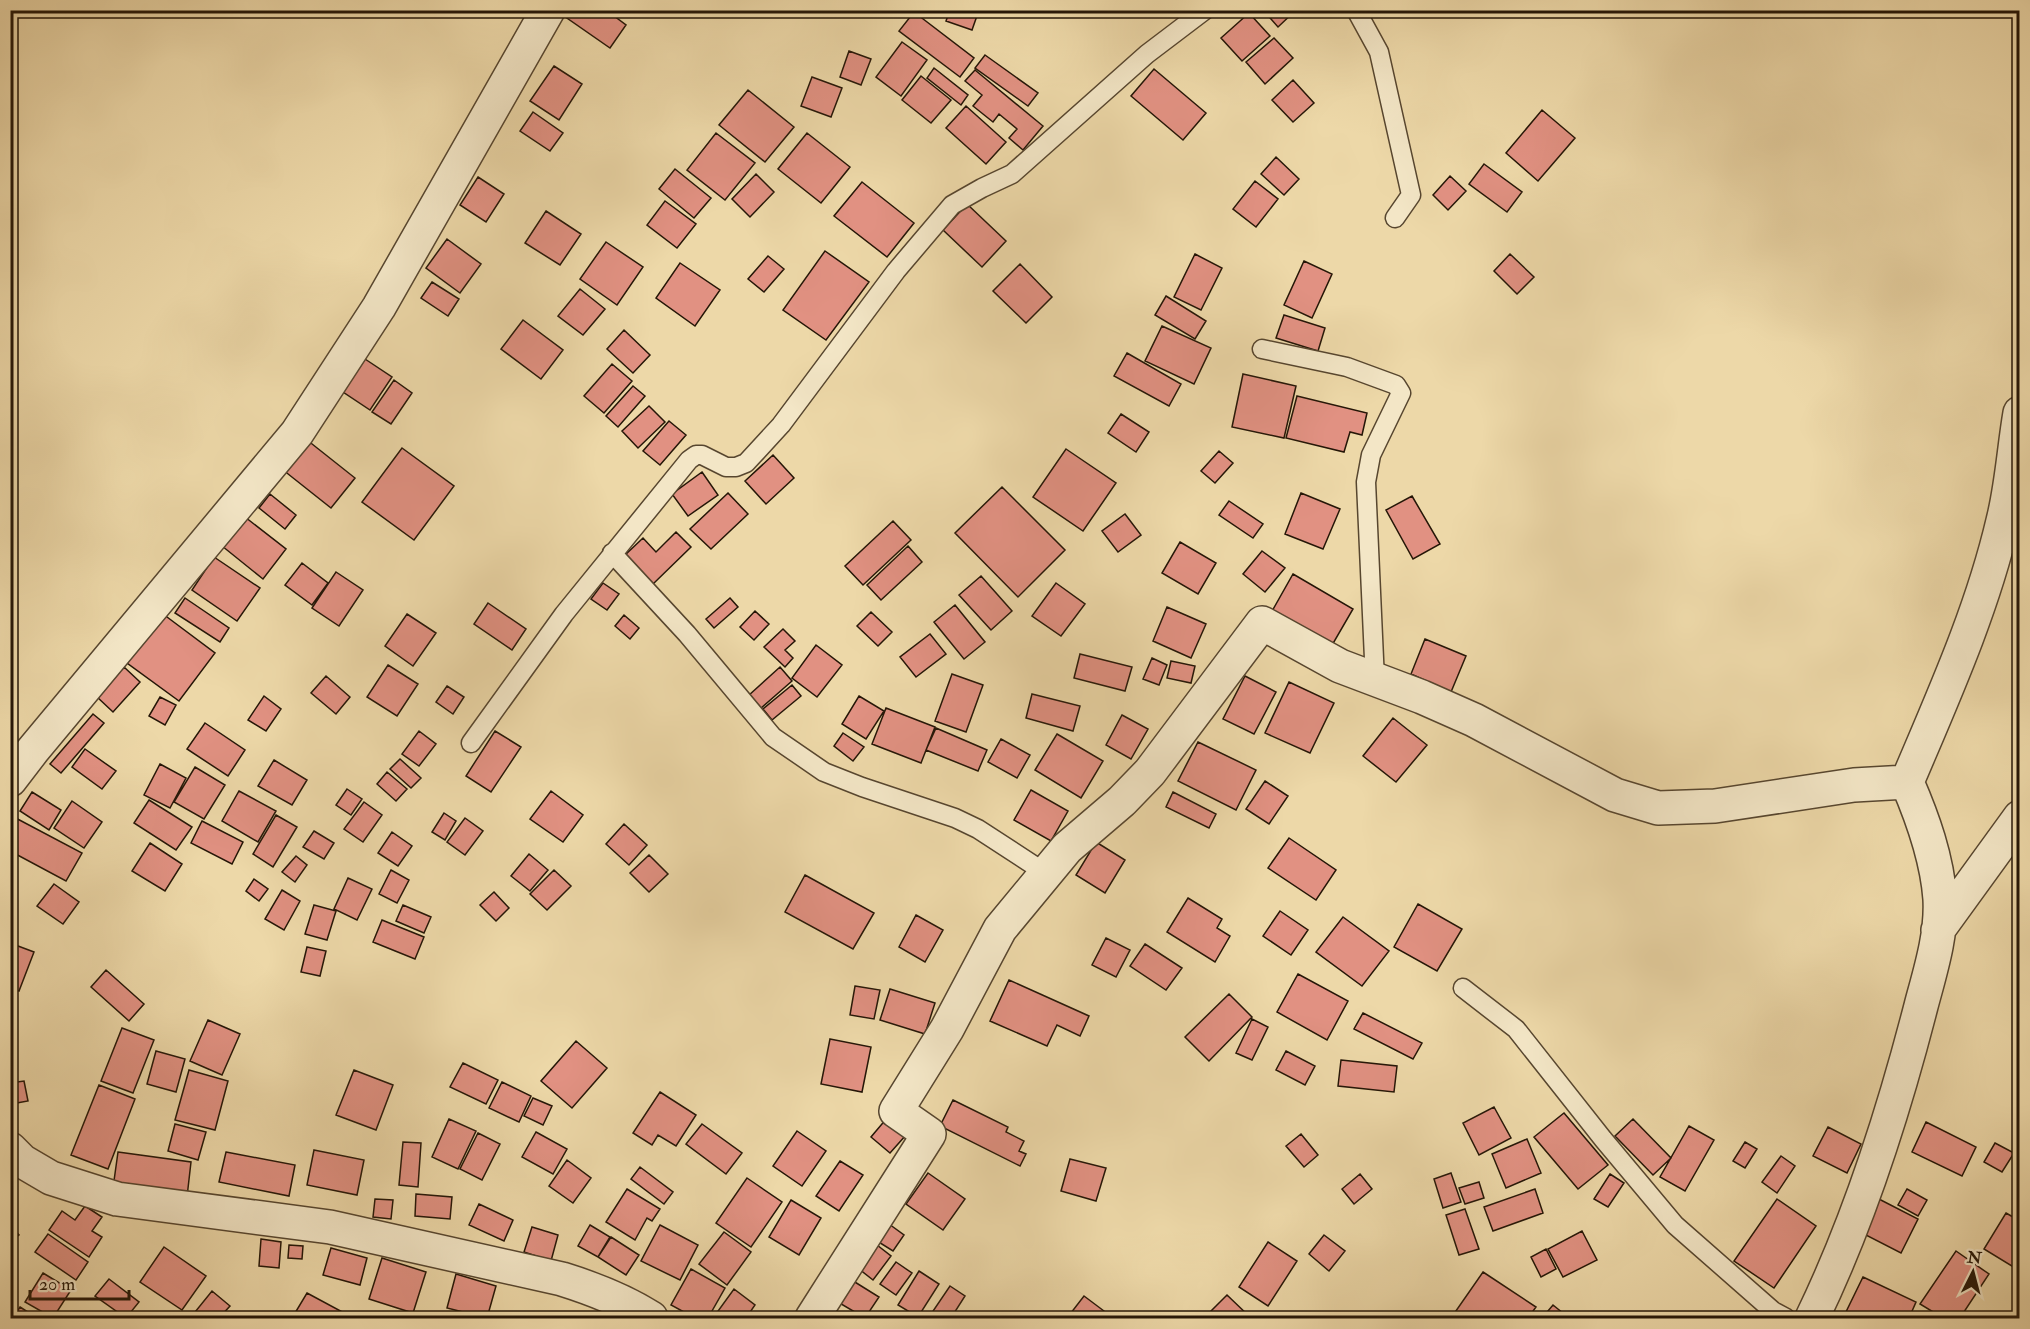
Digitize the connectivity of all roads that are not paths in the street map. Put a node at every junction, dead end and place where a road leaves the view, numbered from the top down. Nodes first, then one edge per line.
1 (548, 10) edge
2 (1206, 10) edge
3 (1356, 10) edge
4 (1395, 218) dead end
5 (1262, 349) dead end
6 (2019, 413) edge
7 (612, 553) junction
8 (1375, 681) junction
9 (471, 743) dead end
10 (10, 780) edge
11 (1907, 782) junction
12 (2019, 817) edge
13 (1047, 874) junction
14 (1938, 930) junction
15 (1462, 988) dead end
16 (10, 1149) edge
17 (651, 1318) edge
18 (812, 1318) edge
19 (1786, 1318) edge
20 (1812, 1318) edge

1 - 10 street
2 - 7 lane
3 - 4 lane
5 - 8 lane
6 - 11 street
7 - 9 lane
7 - 13 lane
8 - 11 street
8 - 13 street
11 - 14 street
12 - 14 street
13 - 18 street
14 - 20 street
15 - 19 lane
16 - 17 street

